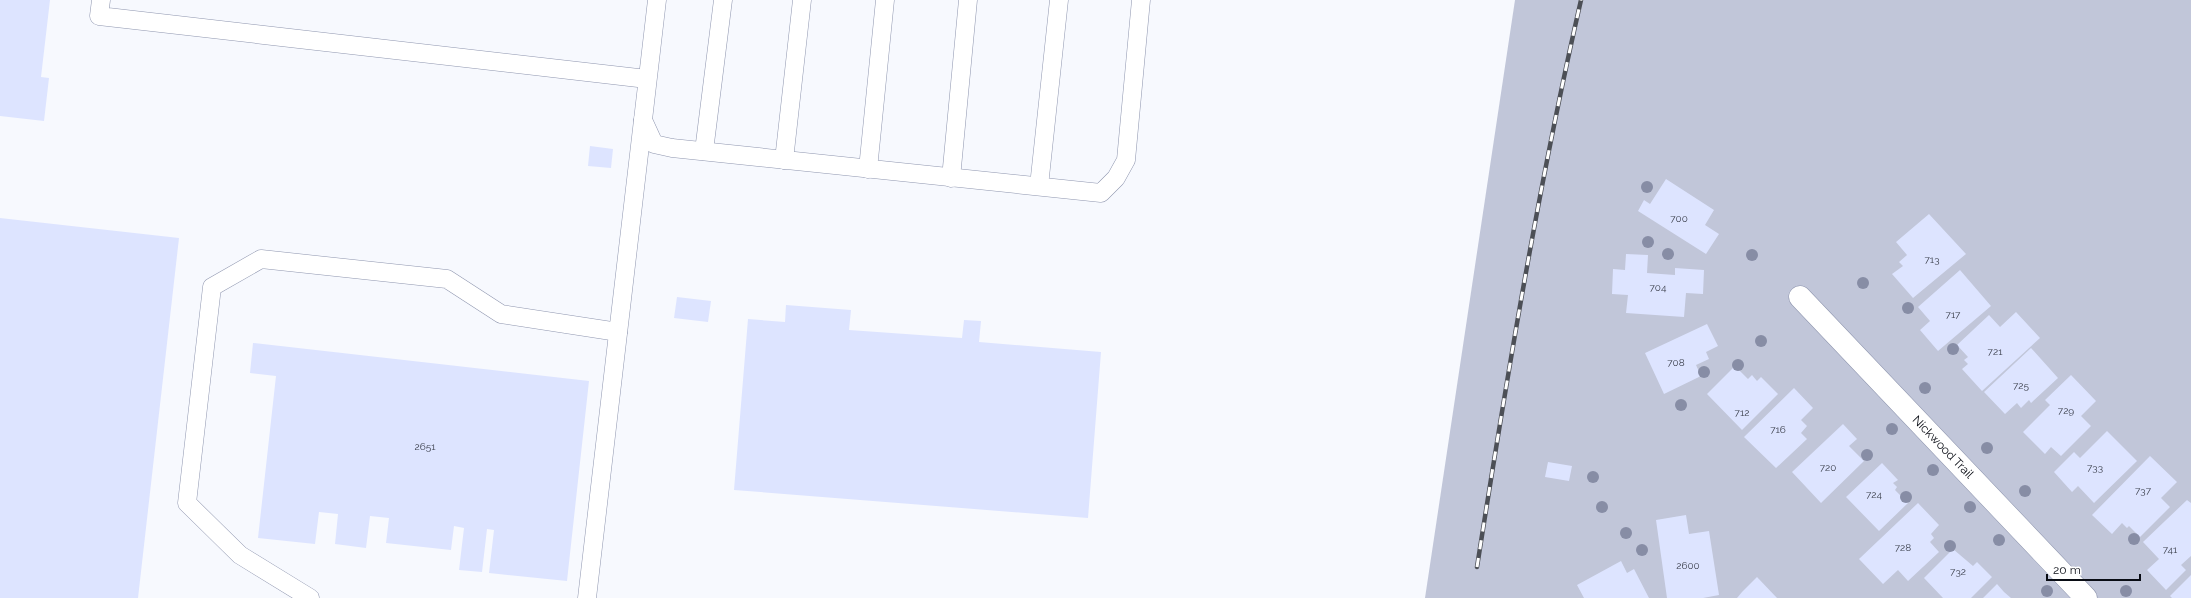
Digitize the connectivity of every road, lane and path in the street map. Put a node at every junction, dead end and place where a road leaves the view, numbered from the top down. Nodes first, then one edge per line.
1 (101, 0) edge
2 (657, 0) edge
3 (723, 0) edge
4 (802, 0) edge
5 (884, 0) edge
6 (968, 0) edge
7 (1059, 0) edge
8 (1141, 0) edge
9 (648, 79) junction
10 (643, 120) junction
11 (704, 151) junction
12 (784, 160) junction
13 (868, 169) junction
14 (951, 178) junction
15 (1039, 186) junction
16 (1800, 297) dead end
17 (618, 332) junction
18 (310, 598) edge
19 (586, 598) edge
20 (2086, 598) edge

1 - 9 lane
2 - 9 lane
3 - 11 lane
4 - 12 lane
5 - 13 lane
6 - 14 lane
7 - 15 lane
8 - 15 lane
9 - 10 lane
10 - 11 lane
10 - 17 lane
11 - 12 lane
12 - 13 lane
13 - 14 lane
14 - 15 lane
16 - 20 street, Nickwood Trail
17 - 18 lane
17 - 19 lane

